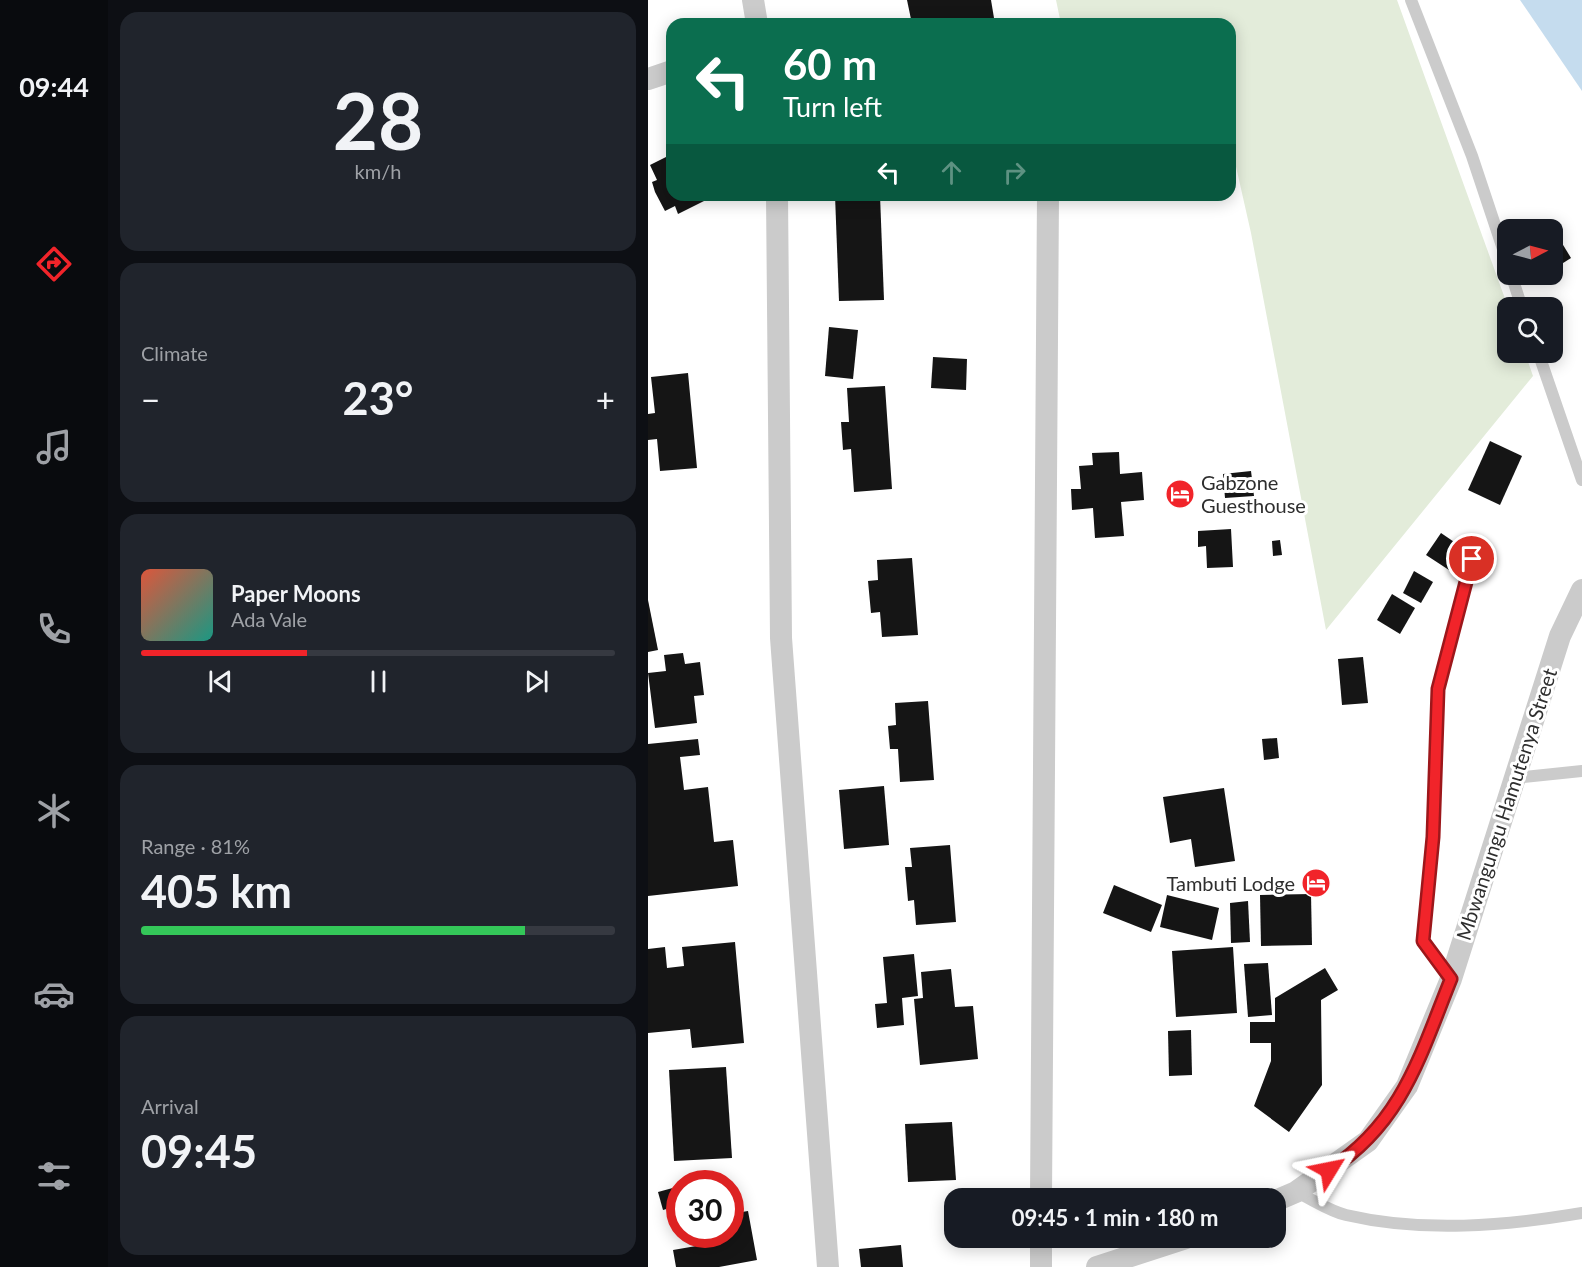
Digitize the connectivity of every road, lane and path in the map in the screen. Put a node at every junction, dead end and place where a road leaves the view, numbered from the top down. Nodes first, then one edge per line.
1 (753, 0) edge
2 (1411, 0) edge
3 (756, 18) edge
4 (666, 73) edge
5 (648, 79) edge
6 (777, 201) edge
7 (1048, 201) edge
8 (1497, 230) edge
9 (1542, 363) edge
10 (1582, 480) edge
11 (1472, 559) dead end
12 (1582, 590) edge
13 (1582, 771) edge
14 (1515, 778) junction
15 (1451, 979) junction
16 (1041, 1188) edge
17 (1296, 1192) junction
18 (1286, 1197) edge
19 (1582, 1213) edge
20 (1041, 1248) edge
21 (1155, 1248) edge
22 (828, 1267) edge
23 (1041, 1267) edge
24 (1097, 1267) edge

1 - 3 street
2 - 8 lane
4 - 5 street
6 - 22 street
7 - 16 street
9 - 10 lane
11 - 15 lane
12 - 14 street, Mbwangungu Hamutenya Street
13 - 14 lane
14 - 15 street, Mbwangungu Hamutenya Street
15 - 17 street, Mbwangungu Hamutenya Street
17 - 18 street, Mbwangungu Hamutenya Street
17 - 19 lane
20 - 23 street
21 - 24 street

